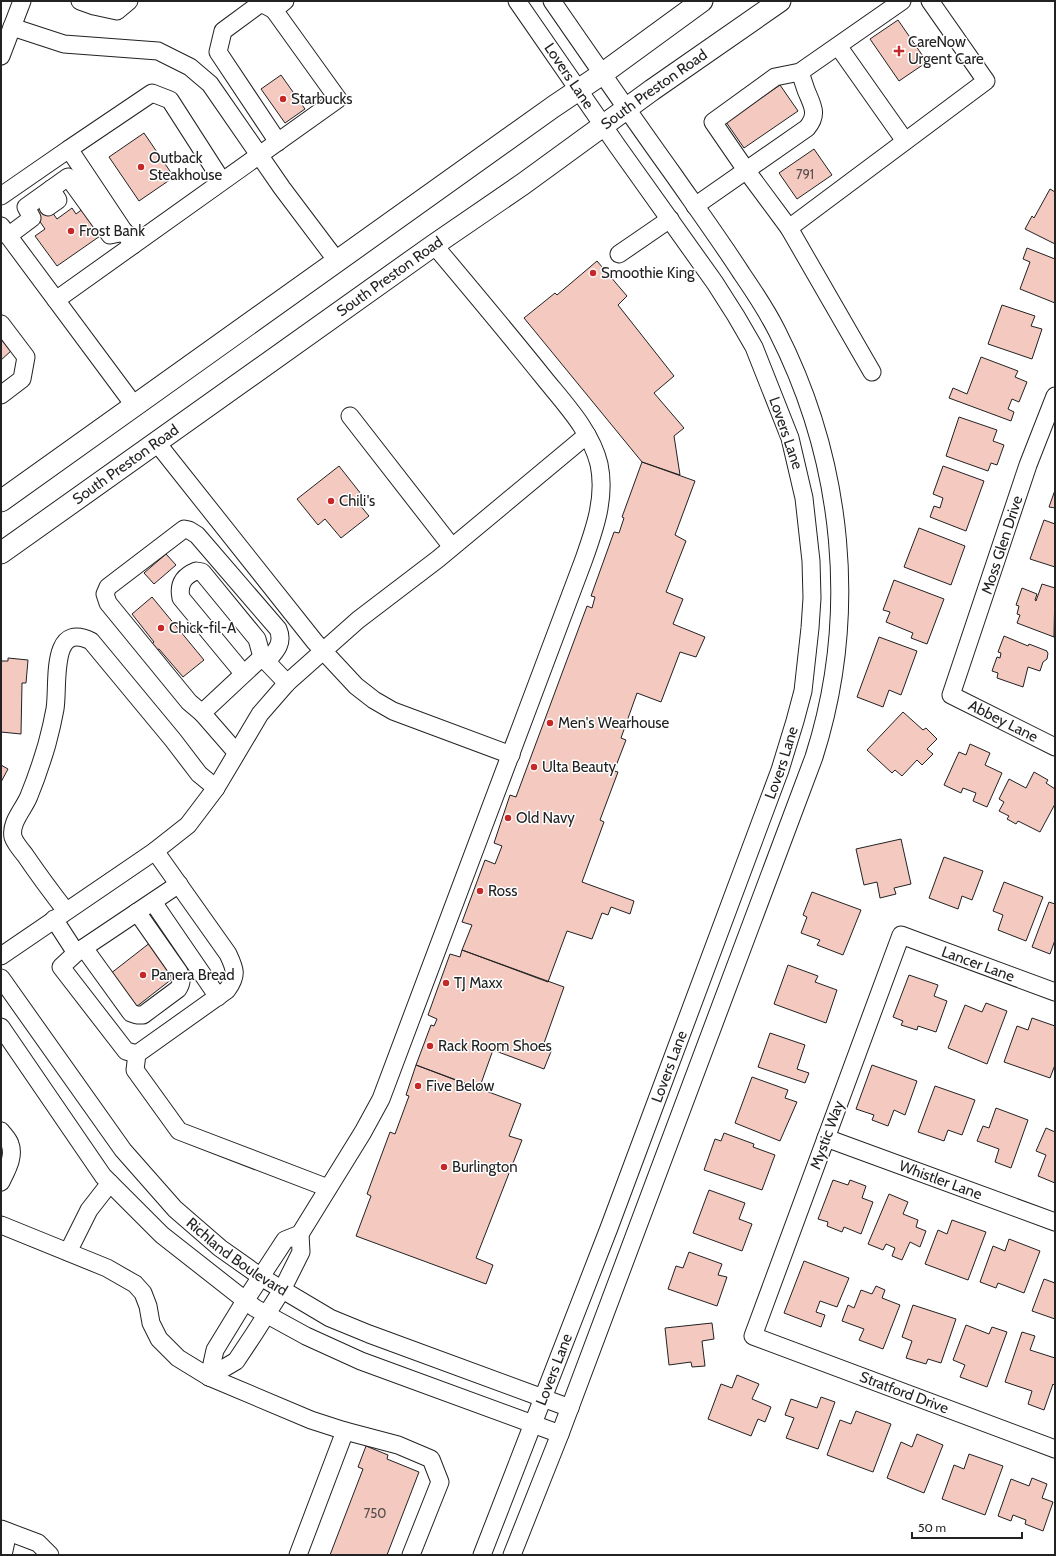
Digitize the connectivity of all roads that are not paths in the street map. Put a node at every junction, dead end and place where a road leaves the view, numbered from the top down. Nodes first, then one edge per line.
1 (22, 1) edge
2 (80, 1) edge
3 (129, 1) edge
4 (518, 1) edge
5 (552, 1) edge
6 (702, 1) edge
7 (780, 1) edge
8 (902, 1) edge
9 (930, 1) edge
10 (279, 5) edge
11 (12, 27) junction
12 (838, 46) junction
13 (1, 56) edge
14 (800, 72) junction
15 (602, 74) junction
16 (579, 90) junction
17 (626, 108) junction
18 (603, 125) junction
19 (905, 141) junction
20 (278, 142) junction
21 (69, 149) junction
22 (259, 155) junction
23 (746, 170) junction
24 (222, 181) junction
25 (51, 189) junction
26 (1, 196) edge
27 (696, 206) junction
28 (39, 214) junction
29 (670, 219) junction
30 (789, 228) junction
31 (5, 238) edge
32 (129, 238) junction
33 (434, 245) junction
34 (619, 254) dead end
35 (337, 260) junction
36 (56, 300) junction
37 (1, 324) edge
38 (872, 372) dead end
39 (1, 395) edge
40 (1055, 396) edge
41 (134, 405) junction
42 (350, 416) dead end
43 (587, 435) junction
44 (157, 442) junction
45 (1, 501) edge
46 (452, 547) junction
47 (1, 553) edge
48 (322, 651) junction
49 (264, 659) junction
50 (244, 673) junction
51 (287, 683) junction
52 (951, 695) joint
53 (202, 713) junction
54 (1055, 746) edge
55 (236, 752) junction
56 (511, 755) junction
57 (216, 788) junction
58 (155, 851) junction
59 (179, 884) junction
60 (153, 902) junction
61 (137, 912) junction
62 (60, 915) junction
63 (901, 935) joint
64 (80, 951) junction
65 (1, 956) edge
66 (1, 978) edge
67 (1055, 992) edge
68 (218, 997) junction
69 (1, 1027) edge
70 (137, 1054) junction
71 (1, 1131) edge
72 (826, 1138) junction
73 (1, 1182) edge
74 (110, 1183) junction
75 (328, 1188) junction
76 (1055, 1222) edge
77 (1, 1225) edge
78 (300, 1234) junction
79 (68, 1252) junction
80 (261, 1277) junction
81 (282, 1290) junction
82 (246, 1301) junction
83 (266, 1314) junction
84 (753, 1336) joint
85 (208, 1377) junction
86 (543, 1398) junction
87 (570, 1408) junction
88 (533, 1423) junction
89 (345, 1431) junction
90 (560, 1434) junction
91 (1055, 1449) edge
92 (4, 1531) edge
93 (3, 1555) edge
94 (50, 1555) edge
95 (298, 1555) edge
96 (411, 1555) edge
97 (482, 1555) edge
98 (512, 1555) edge

1 - 11 street
2 - 3 street
4 - 16 street, Lovers Lane
5 - 15 street, Lovers Lane
6 - 15 main road
7 - 17 main road, South Preston Road
8 - 12 street
9 - 19 street
10 - 20 street
10 - 20 street
11 - 13 street
11 - 22 street
12 - 14 street
12 - 19 street
14 - 23 street
14 - 23 street
15 - 16 main road
15 - 17 street, Lovers Lane
16 - 18 street, Lovers Lane
16 - 35 main road
17 - 18 main road, South Preston Road
17 - 27 street, Lovers Lane
18 - 29 street, Lovers Lane
18 - 33 main road, South Preston Road
19 - 30 street
20 - 22 street
21 - 24 street
21 - 26 street
21 - 32 street
22 - 24 street
22 - 35 street
23 - 27 street
23 - 30 street
24 - 32 street
25 - 28 street
25 - 28 street
25 - 32 street
27 - 87 street, Lovers Lane
28 - 31 street
29 - 34 street
29 - 86 street, Lovers Lane
30 - 38 street
31 - 36 street
32 - 36 street
33 - 43 street
33 - 44 main road, South Preston Road
35 - 41 main road
36 - 41 street
37 - 39 street
40 - 52 street, Moss Glen Drive
41 - 45 main road
42 - 46 street
43 - 46 street
43 - 56 street
44 - 47 main road, South Preston Road
44 - 48 street
46 - 48 street
48 - 51 street
48 - 56 street
49 - 50 street
49 - 50 street
49 - 51 street
49 - 53 street
50 - 53 street
51 - 55 street
52 - 54 street, Abbey Lane
53 - 55 street
55 - 57 street
56 - 75 street
57 - 58 street
57 - 62 street
58 - 59 street
58 - 62 street
59 - 60 street
59 - 68 street
60 - 61 street
60 - 68 street
61 - 64 street
61 - 64 street
62 - 64 street
62 - 65 street
63 - 67 street, Lancer Lane
63 - 72 street, Mystic Way
64 - 70 street
66 - 80 street, Richland Boulevard
68 - 70 street
69 - 74 street, Richland Boulevard
70 - 75 street
71 - 73 street
72 - 76 street, Whistler Lane
72 - 84 street, Mystic Way
74 - 79 street
74 - 82 street, Richland Boulevard
75 - 78 street
77 - 79 street
78 - 80 street
78 - 81 street
79 - 85 street
80 - 81 street, Richland Boulevard
80 - 82 street
81 - 83 street
81 - 86 street, Richland Boulevard
82 - 83 street, Richland Boulevard
82 - 85 street
83 - 85 street
83 - 88 street, Richland Boulevard
84 - 91 street, Stratford Drive
85 - 89 street
86 - 87 street, Richland Boulevard
86 - 88 street, Lovers Lane
87 - 90 street, Lovers Lane
88 - 90 street, Richland Boulevard
88 - 97 street, Lovers Lane
89 - 95 street
89 - 96 street
90 - 98 street, Lovers Lane
92 - 93 street
92 - 94 street

